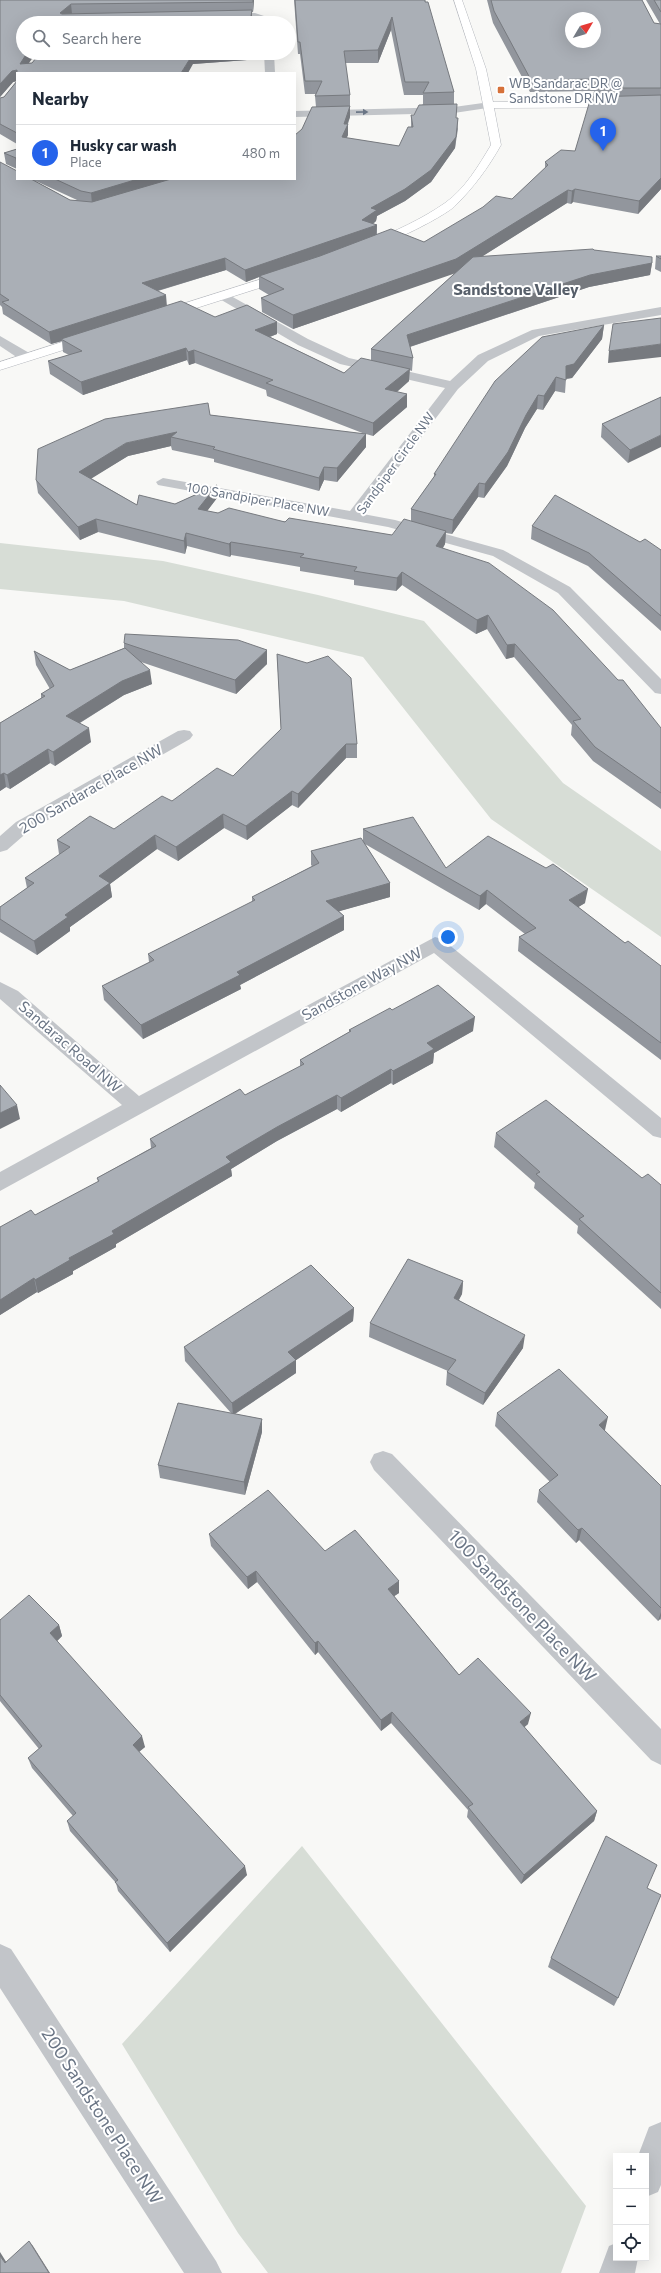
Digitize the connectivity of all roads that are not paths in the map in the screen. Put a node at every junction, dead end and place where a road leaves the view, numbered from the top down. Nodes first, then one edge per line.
1 (458, 0) edge
2 (215, 16) edge
3 (255, 16) edge
4 (269, 60) edge
5 (270, 72) edge
6 (365, 102) dead end
7 (661, 104) edge
8 (490, 105) junction
9 (296, 114) edge
10 (359, 249) edge
11 (301, 270) edge
12 (222, 296) junction
13 (661, 311) edge
14 (146, 319) edge
15 (101, 333) edge
16 (0, 340) edge
17 (26, 357) junction
18 (0, 366) edge
19 (453, 386) junction
20 (162, 482) dead end
21 (354, 516) junction
22 (661, 689) edge
23 (184, 735) dead end
24 (0, 846) edge
25 (0, 989) edge
26 (138, 1107) junction
27 (661, 1130) edge
28 (0, 1182) edge
29 (383, 1462) dead end
30 (661, 1750) edge
31 (0, 1960) edge
32 (661, 2139) edge
33 (649, 2172) edge
34 (621, 2261) edge
35 (204, 2273) edge
36 (617, 2273) edge

1 - 8 street
2 - 3 street
4 - 5 street
6 - 8 street
7 - 8 street
9 -> 8 street
8 - 10 street
11 - 12 street
12 - 14 street
12 - 19 street
13 - 19 street, Sandpiper Circle NW
15 - 17 street
16 - 17 street
17 - 18 street
19 - 21 street, Sandpiper Circle NW
20 - 21 street, 100 Sandpiper Place NW
21 - 22 street, Sandpiper Circle NW
23 - 24 street, 200 Sandarac Place NW
25 - 26 street, Sandarac Road NW
26 - 27 street, Sandstone Way NW
26 - 28 street
29 - 30 street, 100 Sandstone Place NW
31 - 35 street, 200 Sandstone Place NW
32 - 33 street
34 - 36 street

